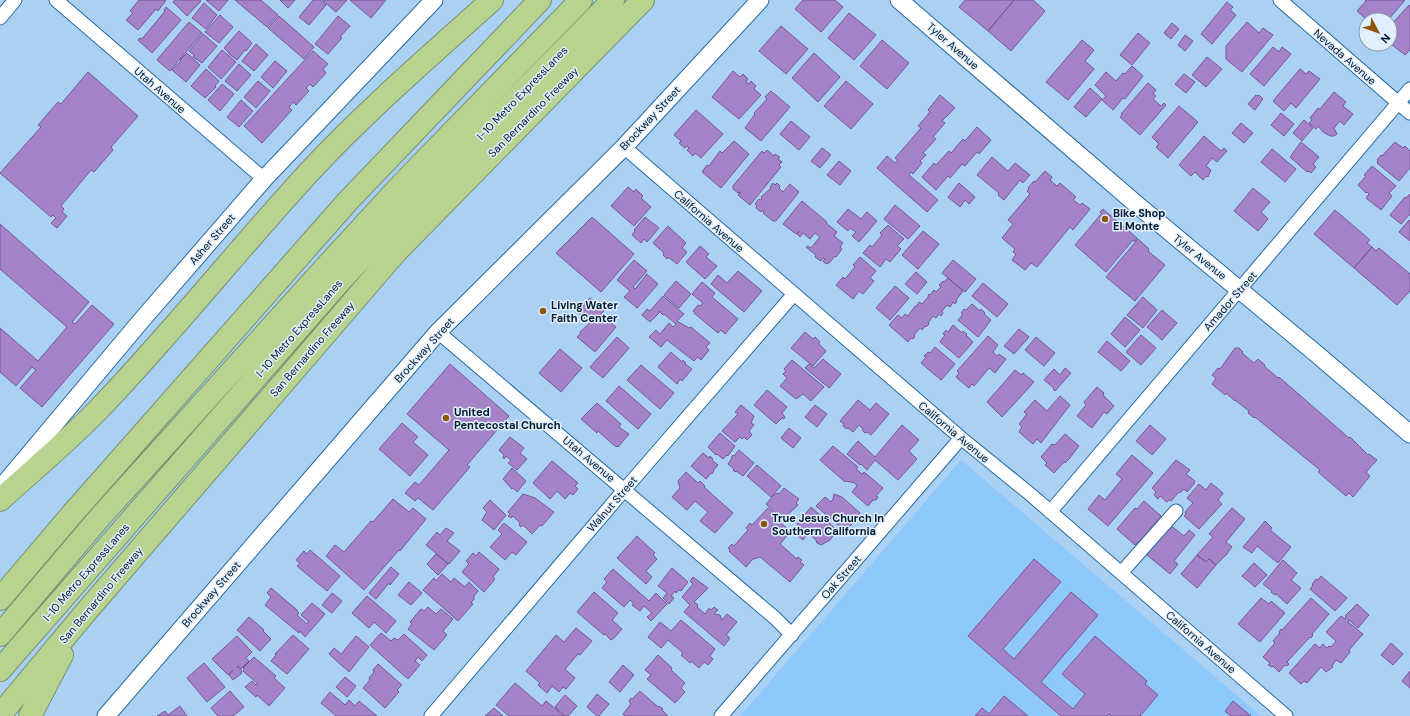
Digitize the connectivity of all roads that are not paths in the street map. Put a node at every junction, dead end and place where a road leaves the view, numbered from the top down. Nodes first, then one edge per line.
1 (15, 0) edge
2 (56, 0) edge
3 (434, 0) edge
4 (492, 0) edge
5 (540, 0) edge
6 (581, 0) edge
7 (613, 0) edge
8 (643, 0) edge
9 (760, 0) edge
10 (899, 0) edge
11 (1280, 0) edge
12 (0, 18) edge
13 (1410, 89) edge
14 (1398, 103) junction
15 (1410, 113) edge
16 (624, 147) junction
17 (264, 179) junction
18 (1240, 290) junction
19 (794, 294) junction
20 (438, 332) junction
21 (1410, 434) edge
22 (961, 438) junction
23 (0, 489) edge
24 (625, 489) junction
25 (0, 500) edge
26 (1176, 511) dead end
27 (1050, 512) junction
28 (1122, 573) junction
29 (0, 599) edge
30 (85, 613) junction
31 (0, 635) edge
32 (792, 635) junction
33 (0, 670) edge
34 (0, 715) edge
35 (30, 716) edge
36 (106, 716) edge
37 (431, 716) edge
38 (721, 716) edge
39 (1286, 716) edge

1 - 12 street
2 - 17 street, Utah Avenue
3 - 17 street, Asher Street
4 - 25 highway
5 - 29 highway
6 - 31 highway, I-10 Metro ExpressLanes
7 - 33 highway, I-10 Metro ExpressLanes
8 - 30 highway, San Bernardino Freeway
9 - 16 street, Brockway Street
10 - 18 street, Tyler Avenue
11 - 14 street, Nevada Avenue
13 - 14 street, Amador Street
14 - 15 street, Nevada Avenue
14 - 18 street, Amador Street
16 - 19 street, California Avenue
16 - 20 street, Brockway Street
17 - 23 street, Asher Street
18 - 21 street, Tyler Avenue
18 - 27 street, Amador Street
19 - 22 street, California Avenue
19 - 24 street, Walnut Street
20 - 24 street, Utah Avenue
20 - 36 street, Brockway Street
22 - 27 street, California Avenue
22 - 32 street, Oak Street
24 - 32 street, Utah Avenue
24 - 37 street, Walnut Street
26 - 28 street
27 - 28 street, California Avenue
28 - 39 street, California Avenue
30 - 34 highway, San Bernardino Freeway
30 - 35 highway
32 - 38 street, Oak Street

